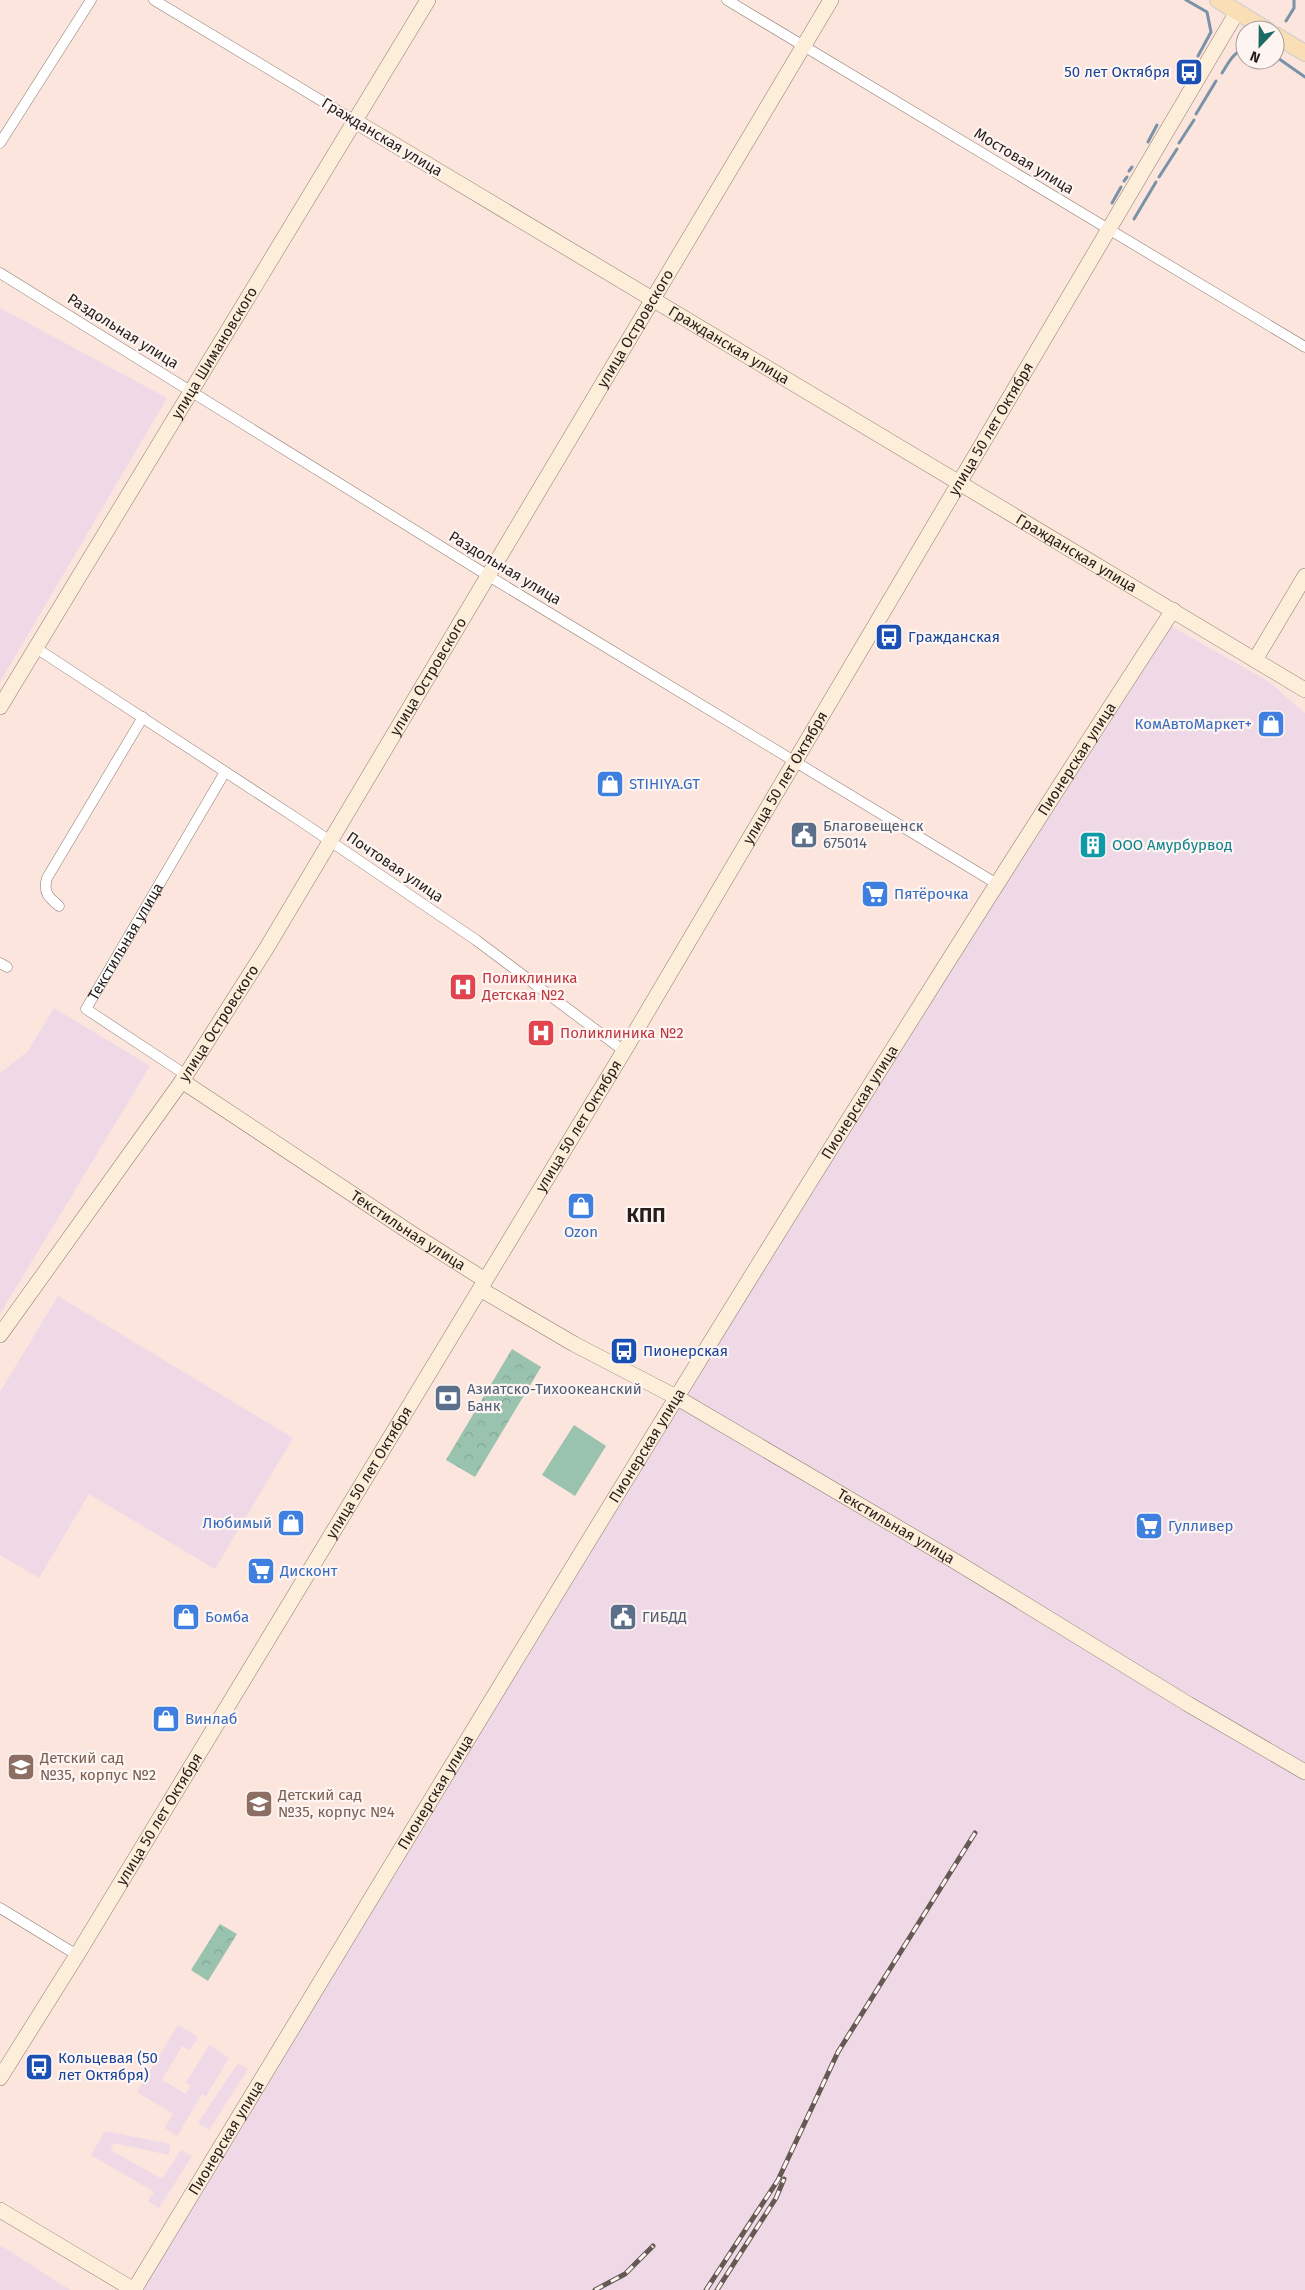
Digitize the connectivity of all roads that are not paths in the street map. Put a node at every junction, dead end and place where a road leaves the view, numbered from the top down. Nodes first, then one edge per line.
1 (91, 0) edge
2 (154, 0) edge
3 (428, 0) edge
4 (728, 0) edge
5 (831, 0) edge
6 (1218, 0) edge
7 (1237, 12) junction
8 (1250, 20) edge
9 (1285, 41) edge
10 (802, 45) junction
11 (1305, 53) edge
12 (355, 121) junction
13 (0, 143) edge
14 (1109, 229) junction
15 (0, 273) edge
16 (652, 298) junction
17 (1305, 348) edge
18 (191, 391) junction
19 (960, 482) junction
20 (487, 575) junction
21 (1305, 576) edge
22 (1173, 610) junction
23 (36, 648) junction
24 (1255, 660) junction
25 (1305, 690) edge
26 (0, 707) edge
27 (143, 717) junction
28 (796, 762) junction
29 (225, 772) junction
30 (330, 842) junction
31 (997, 884) junction
32 (59, 906) dead end
33 (624, 1051) junction
34 (184, 1078) junction
35 (482, 1285) junction
36 (0, 1335) edge
37 (676, 1397) junction
38 (1305, 1772) edge
39 (0, 1908) edge
40 (77, 1955) junction
41 (0, 2078) edge
42 (0, 2210) edge
43 (134, 2290) edge

1 - 13 street
2 - 12 street, Гражданская улица
3 - 12 street, улица Шимановского
4 - 10 street, Мостовая улица
5 - 10 street, улица Островского
6 - 7 main road
7 - 8 main road
7 - 14 street, улица 50 лет Октября
9 - 11 main road
10 - 14 street, Мостовая улица
10 - 16 street, улица Островского
12 - 16 street, Гражданская улица
12 - 18 street, улица Шимановского
14 - 17 street, Мостовая улица
14 - 19 street, улица 50 лет Октября
15 - 18 street, Раздольная улица
16 - 19 street, Гражданская улица
16 - 20 street, улица Островского
18 - 20 street, Раздольная улица
18 - 23 street, улица Шимановского
19 - 22 street, Гражданская улица
19 - 28 street, улица 50 лет Октября
20 - 28 street, Раздольная улица
20 - 30 street, улица Островского
21 - 24 street
22 - 24 street, Гражданская улица
22 - 31 street, Пионерская улица
23 - 26 street, улица Шимановского
23 - 27 street, Почтовая улица
24 - 25 street, Гражданская улица
27 - 29 street, Почтовая улица
27 - 32 street
28 - 31 street, Раздольная улица
28 - 33 street, улица 50 лет Октября
29 - 30 street, Почтовая улица
29 - 34 street, Текстильная улица
30 - 33 street, Почтовая улица
30 - 34 street, улица Островского
31 - 37 street, Пионерская улица
33 - 35 street, улица 50 лет Октября
34 - 35 street, Текстильная улица
34 - 36 street, улица Островского
35 - 37 street, Текстильная улица
35 - 40 street, улица 50 лет Октября
37 - 38 street, Текстильная улица
37 - 43 street, Пионерская улица
39 - 40 street
40 - 41 street, улица 50 лет Октября
42 - 43 street

